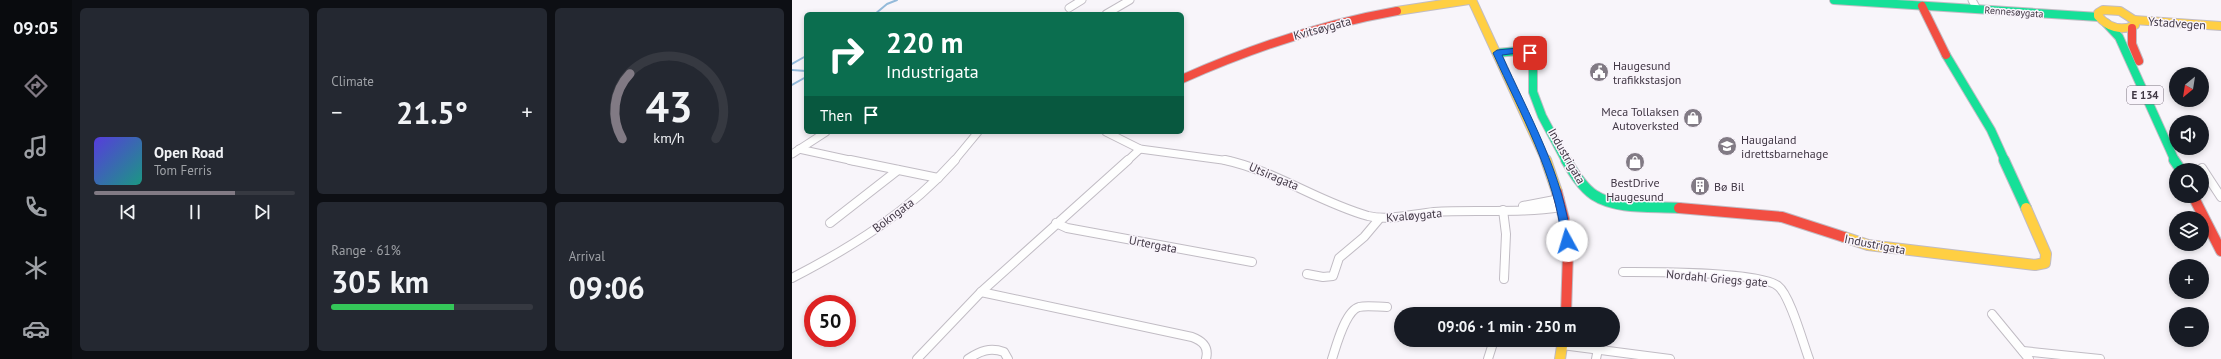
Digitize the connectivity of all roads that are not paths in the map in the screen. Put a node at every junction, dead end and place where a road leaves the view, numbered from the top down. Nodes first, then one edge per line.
1 (1082, 0) edge
2 (1130, 0) edge
3 (1469, 0) edge
4 (1472, 0) edge
5 (1834, 0) edge
6 (1972, 0) edge
7 (2102, 0) edge
8 (2114, 0) edge
9 (1922, 6) junction
10 (1069, 8) dead end
11 (1977, 9) junction
12 (1109, 12) edge
13 (2102, 17) junction
14 (2131, 21) junction
15 (2221, 26) edge
16 (1497, 53) junction
17 (1184, 78) edge
18 (823, 134) edge
19 (976, 134) edge
20 (1110, 134) edge
21 (799, 149) junction
22 (1140, 149) junction
23 (792, 154) edge
24 (2177, 163) edge
25 (2179, 163) edge
26 (898, 170) junction
27 (938, 178) junction
28 (2209, 179) edge
29 (2221, 197) edge
30 (1561, 203) junction
31 (2197, 203) edge
32 (1503, 210) junction
33 (1380, 218) junction
34 (830, 223) dead end
35 (1056, 223) junction
36 (2221, 251) edge
37 (1252, 262) dead end
38 (1623, 272) dead end
39 (1307, 274) dead end
40 (792, 278) edge
41 (1504, 279) dead end
42 (981, 292) junction
43 (1386, 307) dead end
44 (1566, 307) edge
45 (1992, 314) dead end
46 (1492, 347) edge
47 (1561, 347) edge
48 (1588, 347) edge
49 (1598, 349) junction
50 (2026, 355) edge
51 (917, 359) edge
52 (968, 359) edge
53 (1008, 359) edge
54 (1206, 359) edge
55 (1332, 359) edge
56 (1488, 359) edge
57 (1560, 359) edge
58 (1596, 359) edge
59 (1670, 359) edge
60 (1809, 359) edge
61 (2100, 359) edge

1 - 10 street
2 - 12 street
3 - 17 main road, Kvitsøygata
4 - 16 main road
5 - 9 main road, Rennesøygata
6 - 11 street
7 - 13 main road
8 - 14 main road
9 - 11 main road, Rennesøygata
9 - 16 main road, Industrigata
11 - 13 main road, Rennesøygata
13 - 14 main road
13 - 14 main road
13 - 24 main road, E 134
14 - 15 main road, Ystadvegen
14 - 25 main road, E 134
16 - 30 main road
18 - 21 street
19 - 27 street, Bokngata
20 - 22 street, Utsiragata
21 - 23 street
21 - 26 street
22 - 33 street, Utsiragata
22 - 35 street
26 - 27 street
26 - 34 street
27 - 40 street, Bokngata
28 - 29 street
30 - 32 street, Kvaløygata
30 - 44 main road
31 - 36 main road
32 - 33 street, Kvaløygata
32 - 41 street
33 - 39 street, Kvaløygata
35 - 37 street, Urtergata
35 - 42 street
38 - 60 street, Nordahl Griegs gate
42 - 51 street
42 - 54 street
43 - 55 street
45 - 50 street
46 - 56 street
47 - 57 main road
48 - 49 street
49 - 58 street
49 - 59 street
50 - 61 street
52 - 53 street

